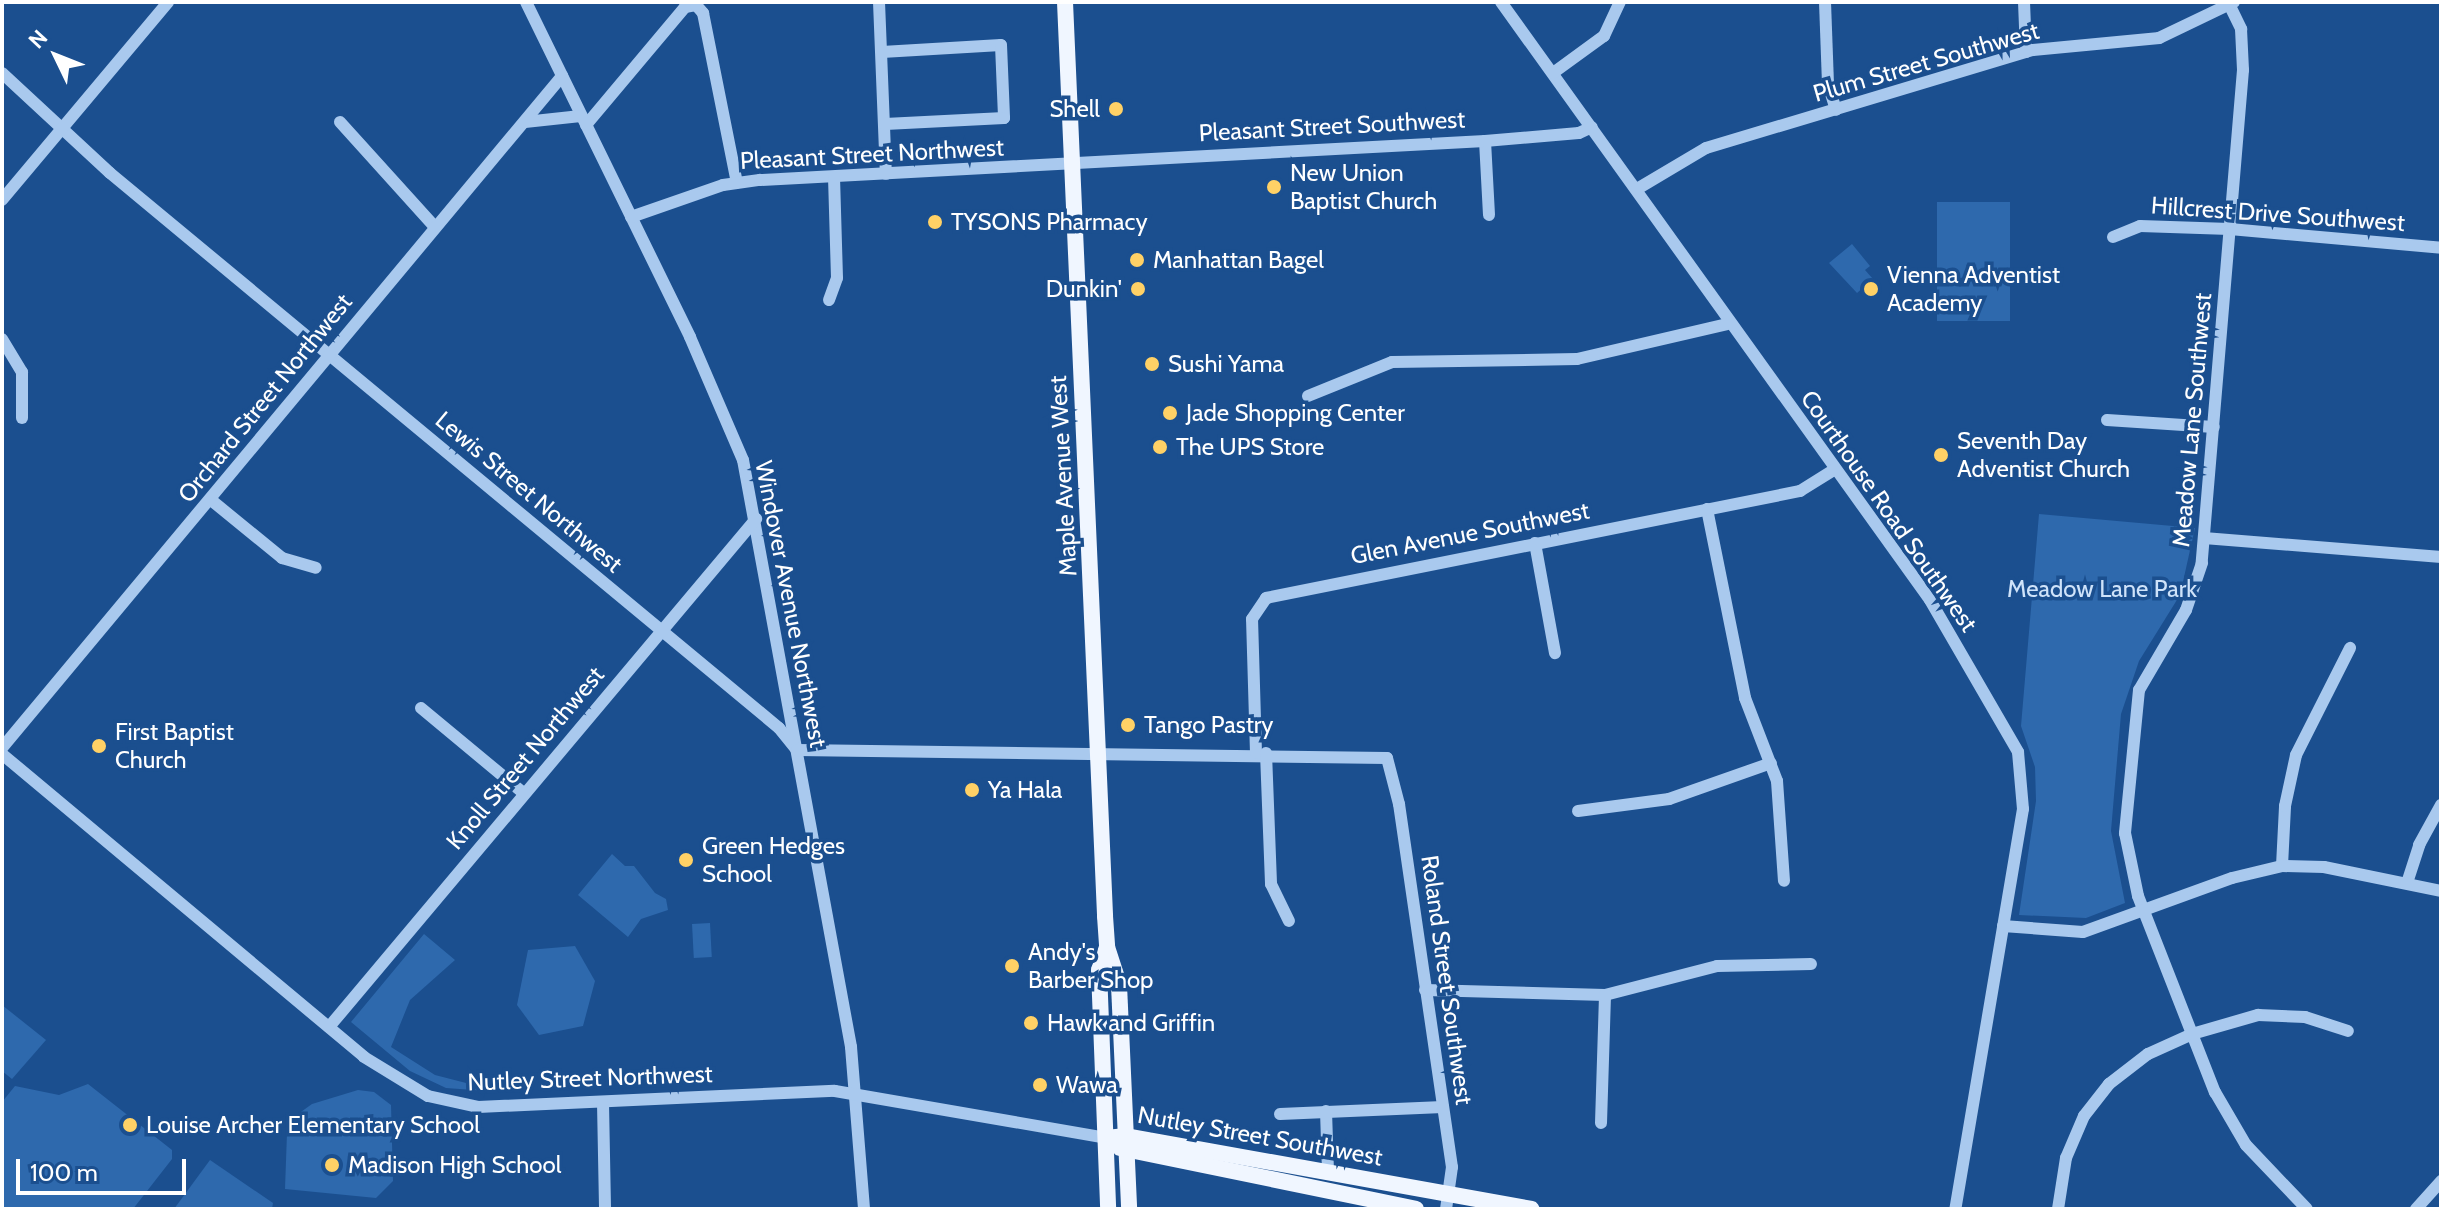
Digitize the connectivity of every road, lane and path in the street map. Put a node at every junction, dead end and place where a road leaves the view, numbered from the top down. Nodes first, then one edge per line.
1 (168, 2) edge
2 (526, 2) edge
3 (879, 2) edge
4 (1065, 2) edge
5 (1501, 2) edge
6 (1620, 2) edge
7 (1825, 2) edge
8 (2024, 2) edge
9 (2232, 3) edge
10 (882, 52) junction
11 (2026, 52) junction
12 (2, 73) edge
13 (1553, 73) junction
14 (562, 76) junction
15 (1836, 110) junction
16 (583, 120) junction
17 (340, 122) dead end
18 (525, 122) junction
19 (885, 124) junction
20 (1592, 127) junction
21 (60, 130) junction
22 (1485, 141) junction
23 (1073, 163) junction
24 (886, 174) junction
25 (834, 178) junction
26 (737, 183) junction
27 (1637, 189) junction
28 (2, 200) edge
29 (1489, 215) dead end
30 (631, 217) junction
31 (434, 226) junction
32 (2230, 229) junction
33 (2113, 237) dead end
34 (2441, 248) edge
35 (829, 300) dead end
36 (1727, 324) junction
37 (2, 339) edge
38 (331, 353) junction
39 (1308, 396) dead end
40 (22, 418) dead end
41 (2107, 420) dead end
42 (2214, 427) junction
43 (1834, 470) junction
44 (211, 500) junction
45 (1707, 509) junction
46 (756, 519) junction
47 (2204, 538) junction
48 (1535, 543) junction
49 (2441, 557) edge
50 (316, 568) dead end
51 (661, 630) junction
52 (2350, 648) dead end
53 (1555, 653) dead end
54 (421, 708) dead end
55 (2, 748) edge
56 (797, 750) junction
57 (1100, 753) junction
58 (1261, 753) junction
59 (2, 754) edge
60 (1771, 763) junction
61 (522, 792) junction
62 (2441, 805) edge
63 (1578, 811) dead end
64 (2282, 866) junction
65 (1784, 881) dead end
66 (2407, 883) junction
67 (2441, 891) edge
68 (2144, 913) junction
69 (1289, 921) dead end
70 (2003, 926) junction
71 (1107, 947) junction
72 (1811, 964) dead end
73 (1425, 990) junction
74 (1605, 995) junction
75 (329, 1027) junction
76 (2348, 1031) dead end
77 (2192, 1034) junction
78 (856, 1093) junction
79 (603, 1103) junction
80 (1443, 1107) junction
81 (1326, 1111) junction
82 (1280, 1114) dead end
83 (1601, 1123) dead end
84 (1106, 1138) junction
85 (1126, 1144) junction
86 (1328, 1170) junction
87 (2441, 1181) edge
88 (1448, 1201) edge
89 (605, 1209) edge
90 (864, 1209) edge
91 (1108, 1209) edge
92 (1129, 1209) edge
93 (1416, 1209) edge
94 (1531, 1209) edge
95 (1955, 1209) edge
96 (2058, 1209) edge
97 (2307, 1209) edge
98 (2416, 1209) edge

1 - 21 street
2 - 14 street, Windover Avenue Northwest
3 - 10 street
4 - 23 main road, Maple Avenue West
5 - 13 street, Courthouse Road Southwest
6 - 13 street
7 - 15 street
8 - 11 street
9 - 11 street, Plum Street Southwest
9 - 32 street, Meadow Lane Southwest
10 - 19 street
10 - 19 street
11 - 15 street, Plum Street Southwest
12 - 21 street, Lewis Street Northwest
13 - 20 street, Courthouse Road Southwest
14 - 16 street, Windover Avenue Northwest
14 - 18 street, Orchard Street Northwest
15 - 27 street, Plum Street Southwest
16 - 18 street
16 - 26 street
16 - 30 street, Windover Avenue Northwest
17 - 31 street
18 - 31 street, Orchard Street Northwest
19 - 24 street
20 - 22 street, Pleasant Street Southwest
20 - 27 street, Courthouse Road Southwest
21 - 28 street
21 - 38 street, Lewis Street Northwest
22 - 23 street, Pleasant Street Southwest
22 - 29 street
23 - 24 street, Pleasant Street Northwest
23 - 57 main road, Maple Avenue West
24 - 25 street, Pleasant Street Northwest
25 - 26 street, Pleasant Street Northwest
25 - 35 street
26 - 30 street, Pleasant Street Northwest
27 - 36 street, Courthouse Road Southwest
30 - 46 street, Windover Avenue Northwest
31 - 38 street, Orchard Street Northwest
32 - 33 street, Hillcrest Drive Southwest
32 - 34 street, Hillcrest Drive Southwest
32 - 42 street, Meadow Lane Southwest
36 - 39 street
36 - 43 street, Courthouse Road Southwest
37 - 40 street
38 - 44 street, Orchard Street Northwest
38 - 51 street, Lewis Street Northwest
41 - 42 street
42 - 47 street, Meadow Lane Southwest
43 - 45 street, Glen Avenue Southwest
43 - 70 street, Courthouse Road Southwest
44 - 50 street
44 - 55 street, Orchard Street Northwest
45 - 48 street, Glen Avenue Southwest
45 - 60 street
46 - 51 street, Knoll Street Northwest
46 - 56 street, Windover Avenue Northwest
47 - 49 street
47 - 68 street, Meadow Lane Southwest
48 - 53 street
48 - 58 street, Glen Avenue Southwest
51 - 56 street, Lewis Street Northwest
51 - 61 street, Knoll Street Northwest
52 - 64 street
54 - 61 street
56 - 57 street
56 - 78 street, Windover Avenue Northwest
57 - 58 street
57 - 71 main road, Maple Avenue West
58 - 69 street, Glen Avenue Southwest
58 - 73 street, Roland Street Southwest
59 - 75 street, Nutley Street Northwest
60 - 63 street
60 - 65 street
61 - 75 street, Knoll Street Northwest
62 - 66 street
64 - 66 street
64 - 68 street
66 - 67 street
68 - 70 street
68 - 77 street, Meadow Lane Southwest
70 - 95 street, Courthouse Road Southwest
71 - 84 main road, Maple Avenue West
71 - 85 main road, Maple Avenue West
72 - 74 street
73 - 74 street
73 - 80 street, Roland Street Southwest
74 - 83 street
75 - 79 street, Nutley Street Northwest
76 - 77 street
77 - 96 street
77 - 97 street, Meadow Lane Southwest
78 - 79 street, Nutley Street Northwest
78 - 84 street, Nutley Street Northwest
78 - 90 street, Windover Avenue Northwest
79 - 89 street
80 - 81 street
80 - 88 street, Roland Street Southwest
81 - 82 street
81 - 86 street
84 - 85 main road, Nutley Street Southwest
84 - 91 main road, Maple Avenue West
85 - 86 main road, Nutley Street Southwest
85 - 92 main road, Maple Avenue West
85 - 93 main road, Nutley Street Southwest
86 - 88 main road, Nutley Street Southwest
87 - 98 street
88 - 94 main road, Nutley Street Southwest

